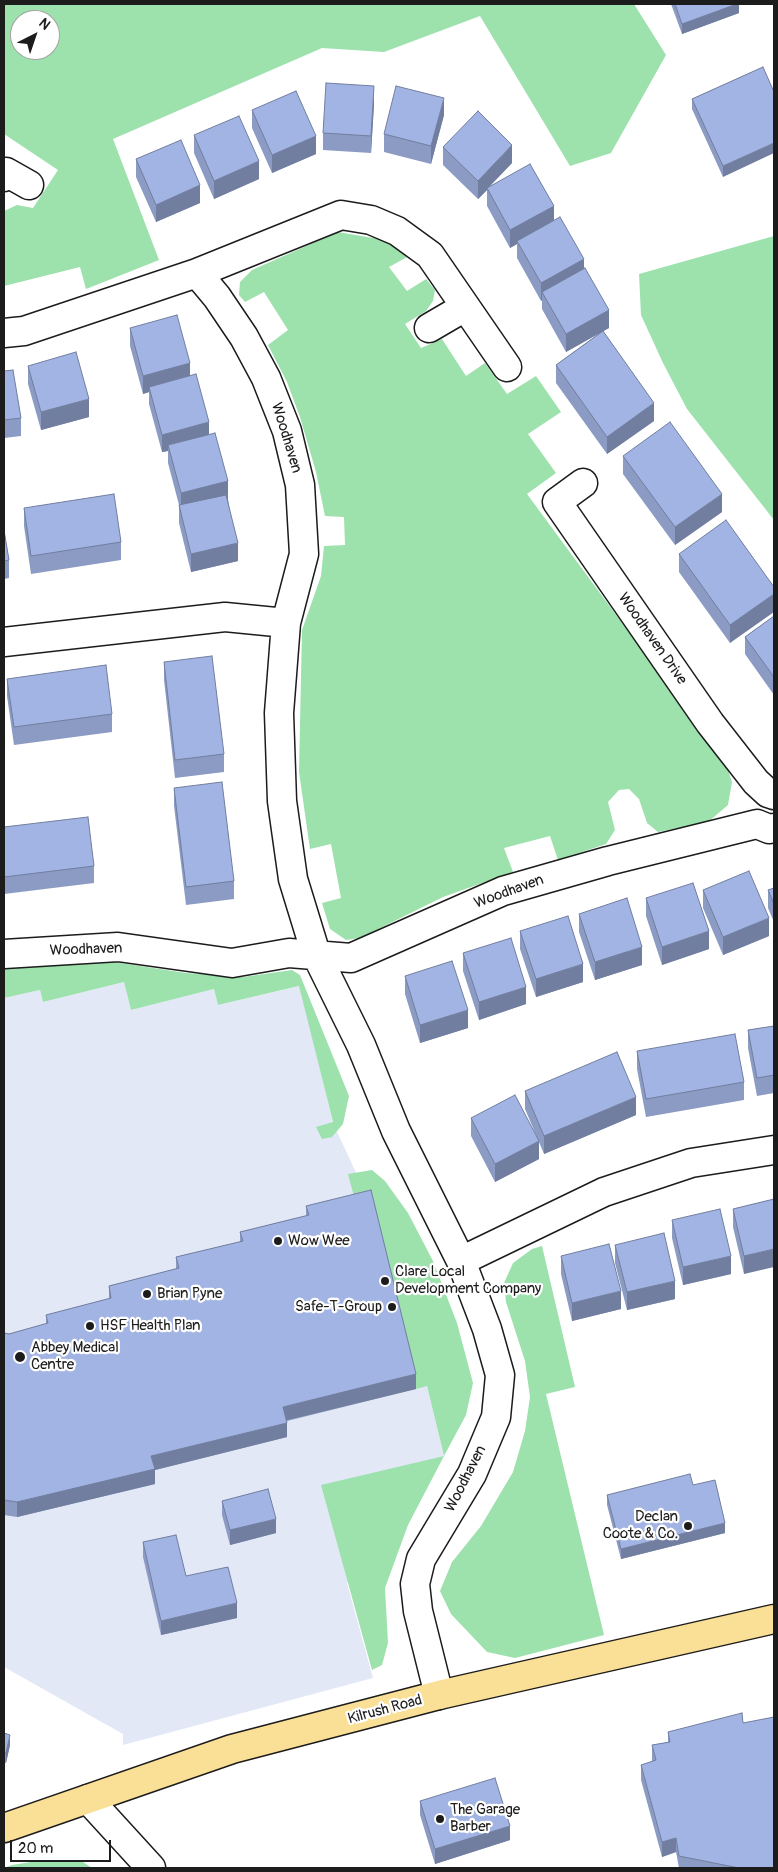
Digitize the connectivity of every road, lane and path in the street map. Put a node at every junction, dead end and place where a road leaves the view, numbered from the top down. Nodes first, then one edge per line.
1 (197, 273) junction
2 (465, 307) junction
3 (429, 328) dead end
4 (4, 333) edge
5 (507, 367) dead end
6 (583, 484) dead end
7 (286, 623) junction
8 (4, 642) edge
9 (774, 795) edge
10 (774, 828) edge
11 (4, 954) edge
12 (316, 954) junction
13 (774, 1150) edge
14 (461, 1260) junction
15 (774, 1619) edge
16 (439, 1696) junction
17 (88, 1799) junction
18 (4, 1828) edge
19 (151, 1868) edge

1 - 2 street
1 - 4 street
1 - 7 street, Woodhaven
2 - 3 street
2 - 5 street
6 - 9 street, Woodhaven Drive
7 - 8 street
7 - 12 street, Woodhaven
10 - 12 street, Woodhaven
11 - 12 street, Woodhaven
12 - 14 street, Woodhaven
13 - 14 street
14 - 16 street, Woodhaven
15 - 16 main road, Kilrush Road
16 - 17 main road, Kilrush Road
17 - 18 main road, Kilrush Road
17 - 19 street

